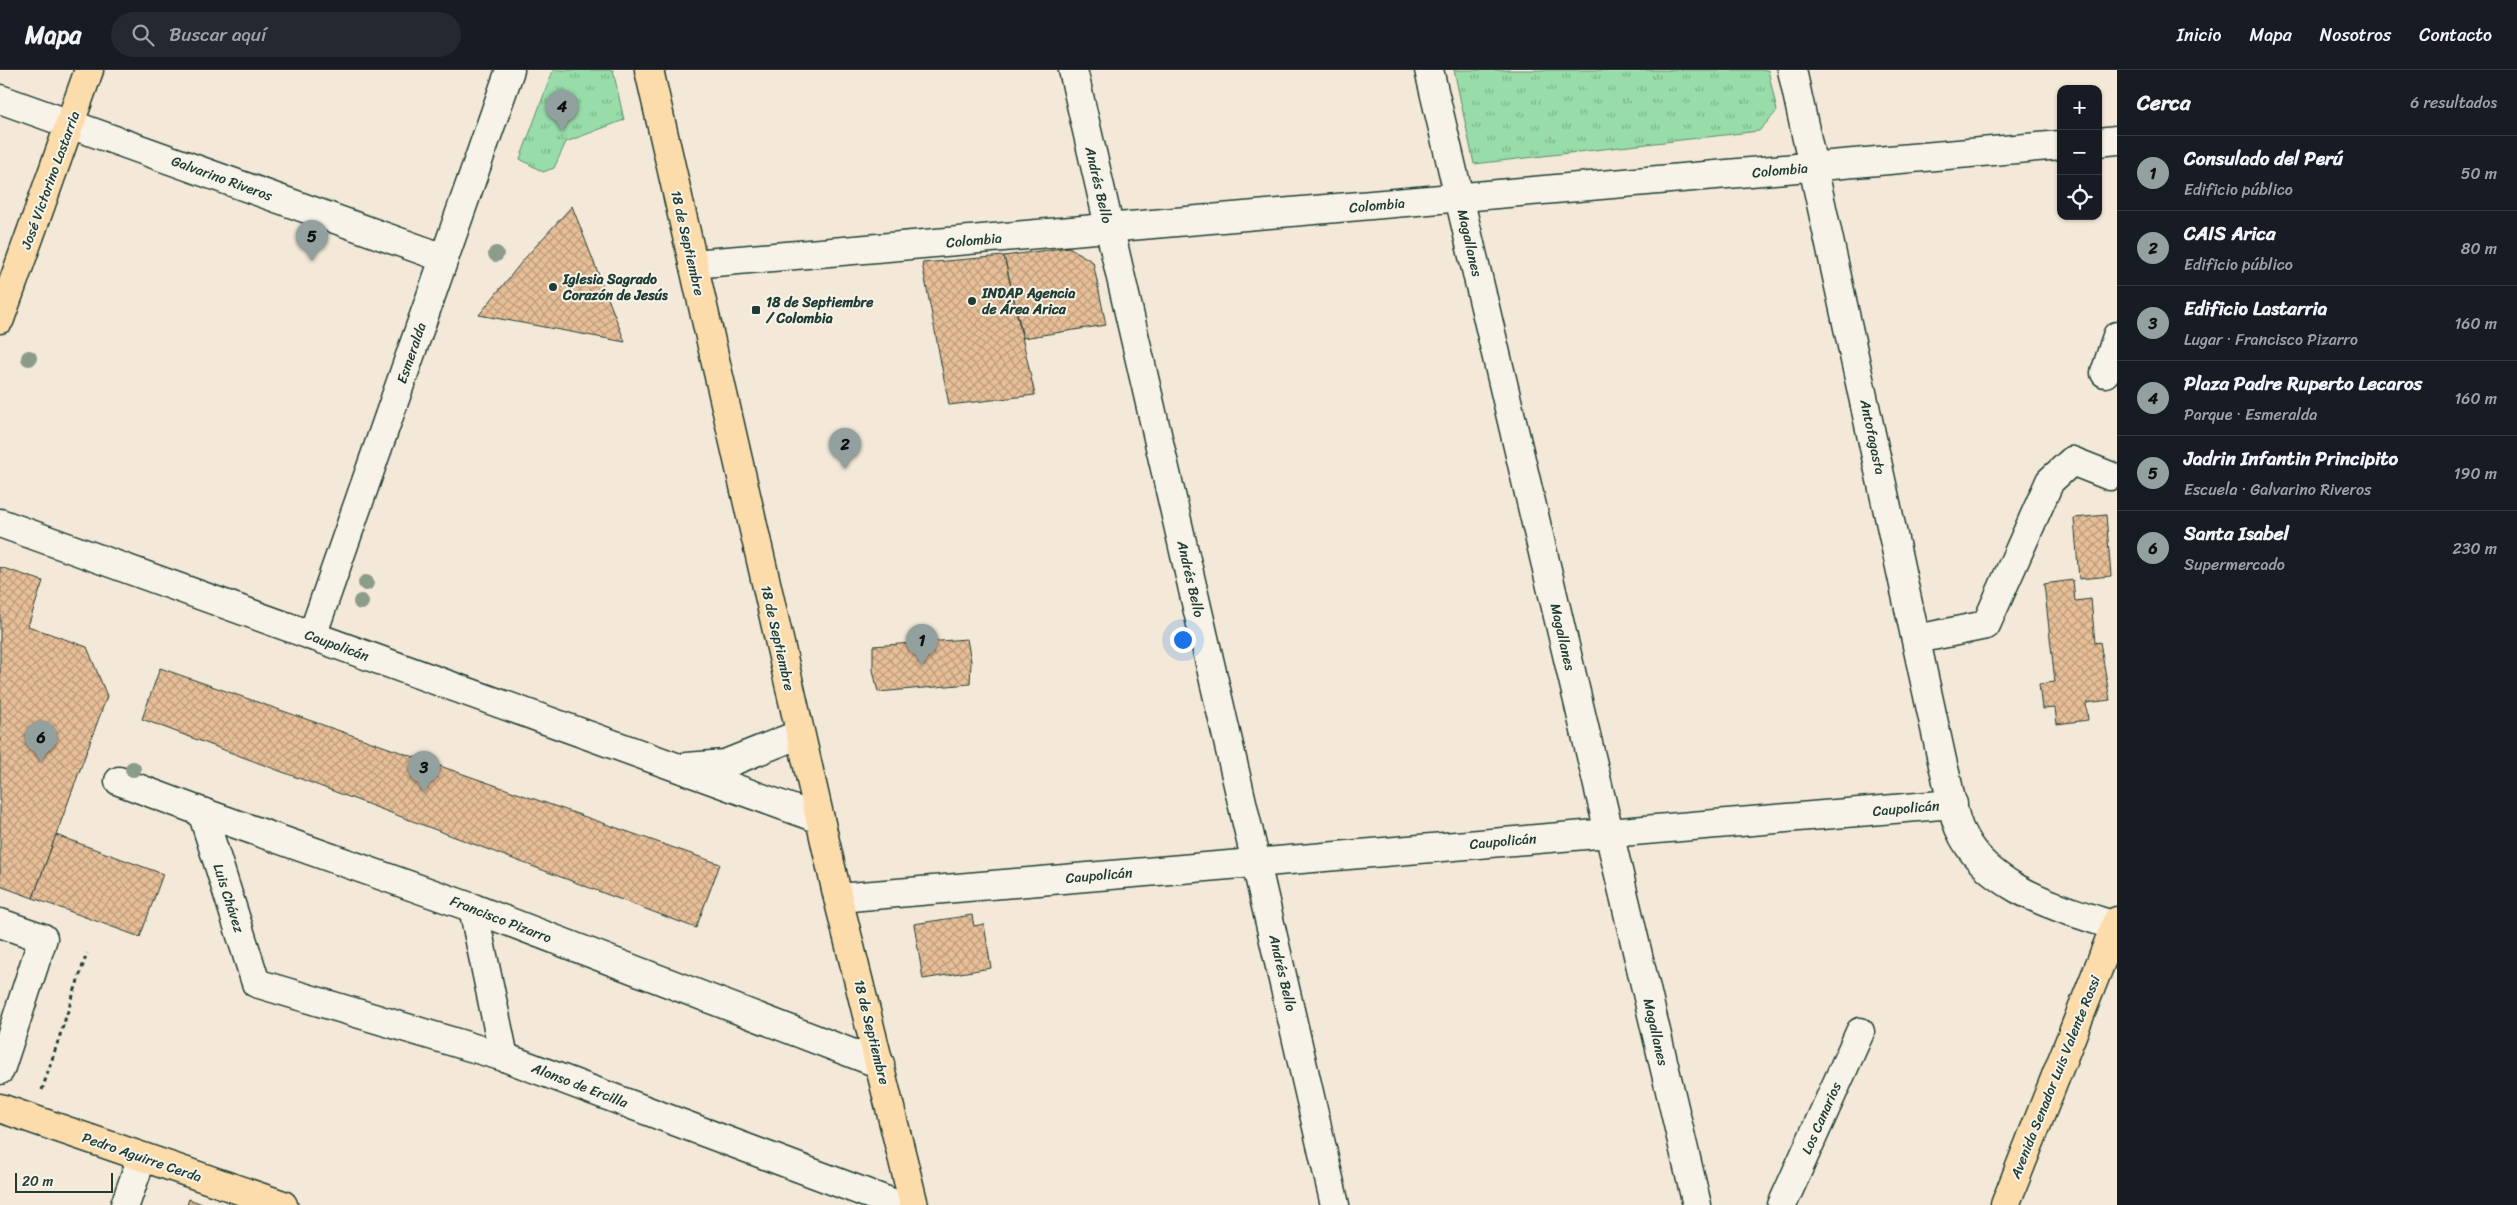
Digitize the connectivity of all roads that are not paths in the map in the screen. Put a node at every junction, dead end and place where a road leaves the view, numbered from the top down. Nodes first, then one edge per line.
1 (89, 70) edge
2 (510, 70) edge
3 (649, 70) edge
4 (1073, 70) edge
5 (1429, 70) edge
6 (1792, 70) edge
7 (0, 98) edge
8 (70, 124) junction
9 (2117, 140) edge
10 (2102, 142) edge
11 (2057, 145) edge
12 (1813, 167) junction
13 (1459, 198) junction
14 (1109, 228) junction
15 (444, 258) junction
16 (693, 264) junction
17 (0, 319) edge
18 (2117, 336) edge
19 (2105, 373) dead end
20 (2110, 476) dead end
21 (0, 523) edge
22 (312, 636) junction
23 (1917, 639) junction
24 (800, 734) junction
25 (675, 767) junction
26 (119, 780) dead end
27 (1953, 804) junction
28 (202, 812) junction
29 (820, 820) junction
30 (1609, 832) junction
31 (1257, 862) junction
32 (838, 898) junction
33 (473, 908) junction
34 (0, 923) edge
35 (2116, 923) edge
36 (256, 983) joint
37 (10, 1010) edge
38 (1860, 1032) dead end
39 (504, 1057) junction
40 (880, 1064) junction
41 (0, 1070) edge
42 (0, 1108) edge
43 (142, 1158) junction
44 (125, 1205) edge
45 (283, 1205) edge
46 (898, 1205) edge
47 (914, 1205) edge
48 (1335, 1205) edge
49 (1697, 1205) edge
50 (1782, 1205) edge
51 (2004, 1205) edge

1 - 8 main road, José Victorino Lastarria
2 - 15 street, Esmeralda
3 - 16 main road, 18 de Septiembre
4 - 14 street, Andrés Bello
5 - 13 street, Magallanes
6 - 12 street, Antofagasta
7 - 8 street, Galvarino Riveros
8 - 15 street, Galvarino Riveros
8 - 17 main road, José Victorino Lastarria
9 - 10 street
11 - 12 street, Colombia
12 - 13 street, Colombia
12 - 23 street, Antofagasta
13 - 14 street, Colombia
13 - 30 street, Magallanes
14 - 16 street, Colombia
14 - 31 street, Andrés Bello
15 - 22 street, Esmeralda
16 - 24 main road, 18 de Septiembre
18 - 19 street
20 - 23 street
21 - 22 street, Caupolicán
22 - 25 street, Caupolicán
23 - 27 street, Antofagasta
24 - 25 street, Caupolicán
24 - 29 main road, 18 de Septiembre
25 - 29 street, Caupolicán
26 - 28 street, Francisco Pizarro
27 - 30 street, Caupolicán
27 - 35 street, Caupolicán
28 - 33 street, Francisco Pizarro
28 - 36 street, Luis Chávez
29 - 32 main road, 18 de Septiembre
30 - 31 street, Caupolicán
30 - 49 street, Magallanes
31 - 32 street, Caupolicán
31 - 48 street, Andrés Bello
32 - 40 main road, 18 de Septiembre
33 - 39 street
33 - 40 street, Francisco Pizarro
34 - 37 street
35 - 51 main road, Avenida Senador Luis Valente Rossi
36 - 39 street, Alonso de Ercilla
37 - 41 street
38 - 50 street, Los Canarios
39 - 46 street, Alonso de Ercilla
40 - 47 main road, 18 de Septiembre
42 - 43 main road, Pedro Aguirre Cerda
43 - 44 street
43 - 45 main road, Pedro Aguirre Cerda

